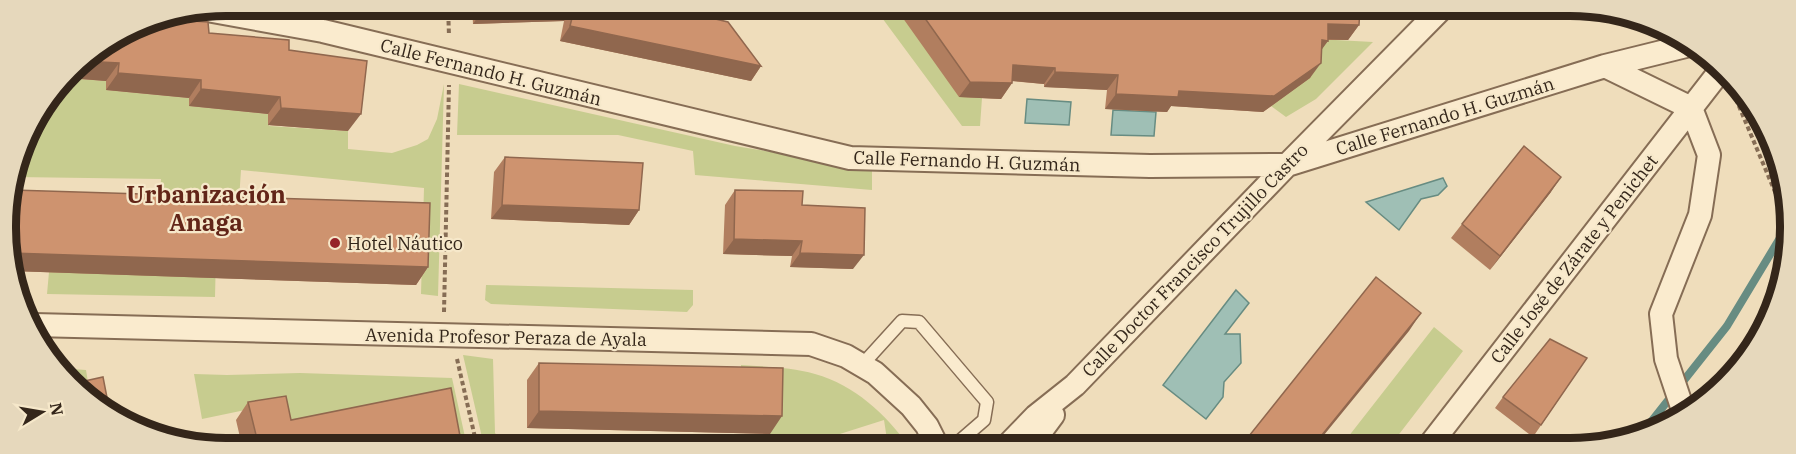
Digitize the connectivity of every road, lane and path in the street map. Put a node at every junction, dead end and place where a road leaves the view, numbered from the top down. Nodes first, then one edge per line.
1 (1434, 16) edge
2 (246, 17) edge
3 (448, 17) edge
4 (1679, 48) edge
5 (450, 62) junction
6 (1605, 66) junction
7 (1722, 83) edge
8 (1732, 94) edge
9 (1691, 108) junction
10 (1287, 165) junction
11 (1778, 199) edge
12 (41, 325) edge
13 (452, 336) junction
14 (862, 365) junction
15 (1075, 385) junction
16 (1681, 405) edge
17 (475, 438) edge
18 (934, 438) edge
19 (963, 438) edge
20 (1015, 438) edge
21 (1036, 438) edge
22 (1435, 438) edge

1 - 10 street, Calle Doctor Francisco Trujillo Castro
2 - 5 street, Calle Fernando H. Guzmán
3 - 5 path
4 - 6 street, Calle Fernando H. Guzmán
5 - 10 street, Calle Fernando H. Guzmán
5 - 13 path
6 - 9 street
6 - 10 street, Calle Fernando H. Guzmán
7 - 9 street, Calle José de Zárate y Penichet
8 - 11 path
9 - 16 street
9 - 22 street, Calle José de Zárate y Penichet
10 - 15 street, Calle Doctor Francisco Trujillo Castro
12 - 13 street, Avenida Profesor Peraza de Ayala
13 - 14 street, Avenida Profesor Peraza de Ayala
13 - 17 path
14 - 18 street, Avenida Profesor Peraza de Ayala
14 - 19 lane
15 - 20 street, Calle Doctor Francisco Trujillo Castro
15 - 21 street, Calle Doctor Francisco Trujillo Castro

